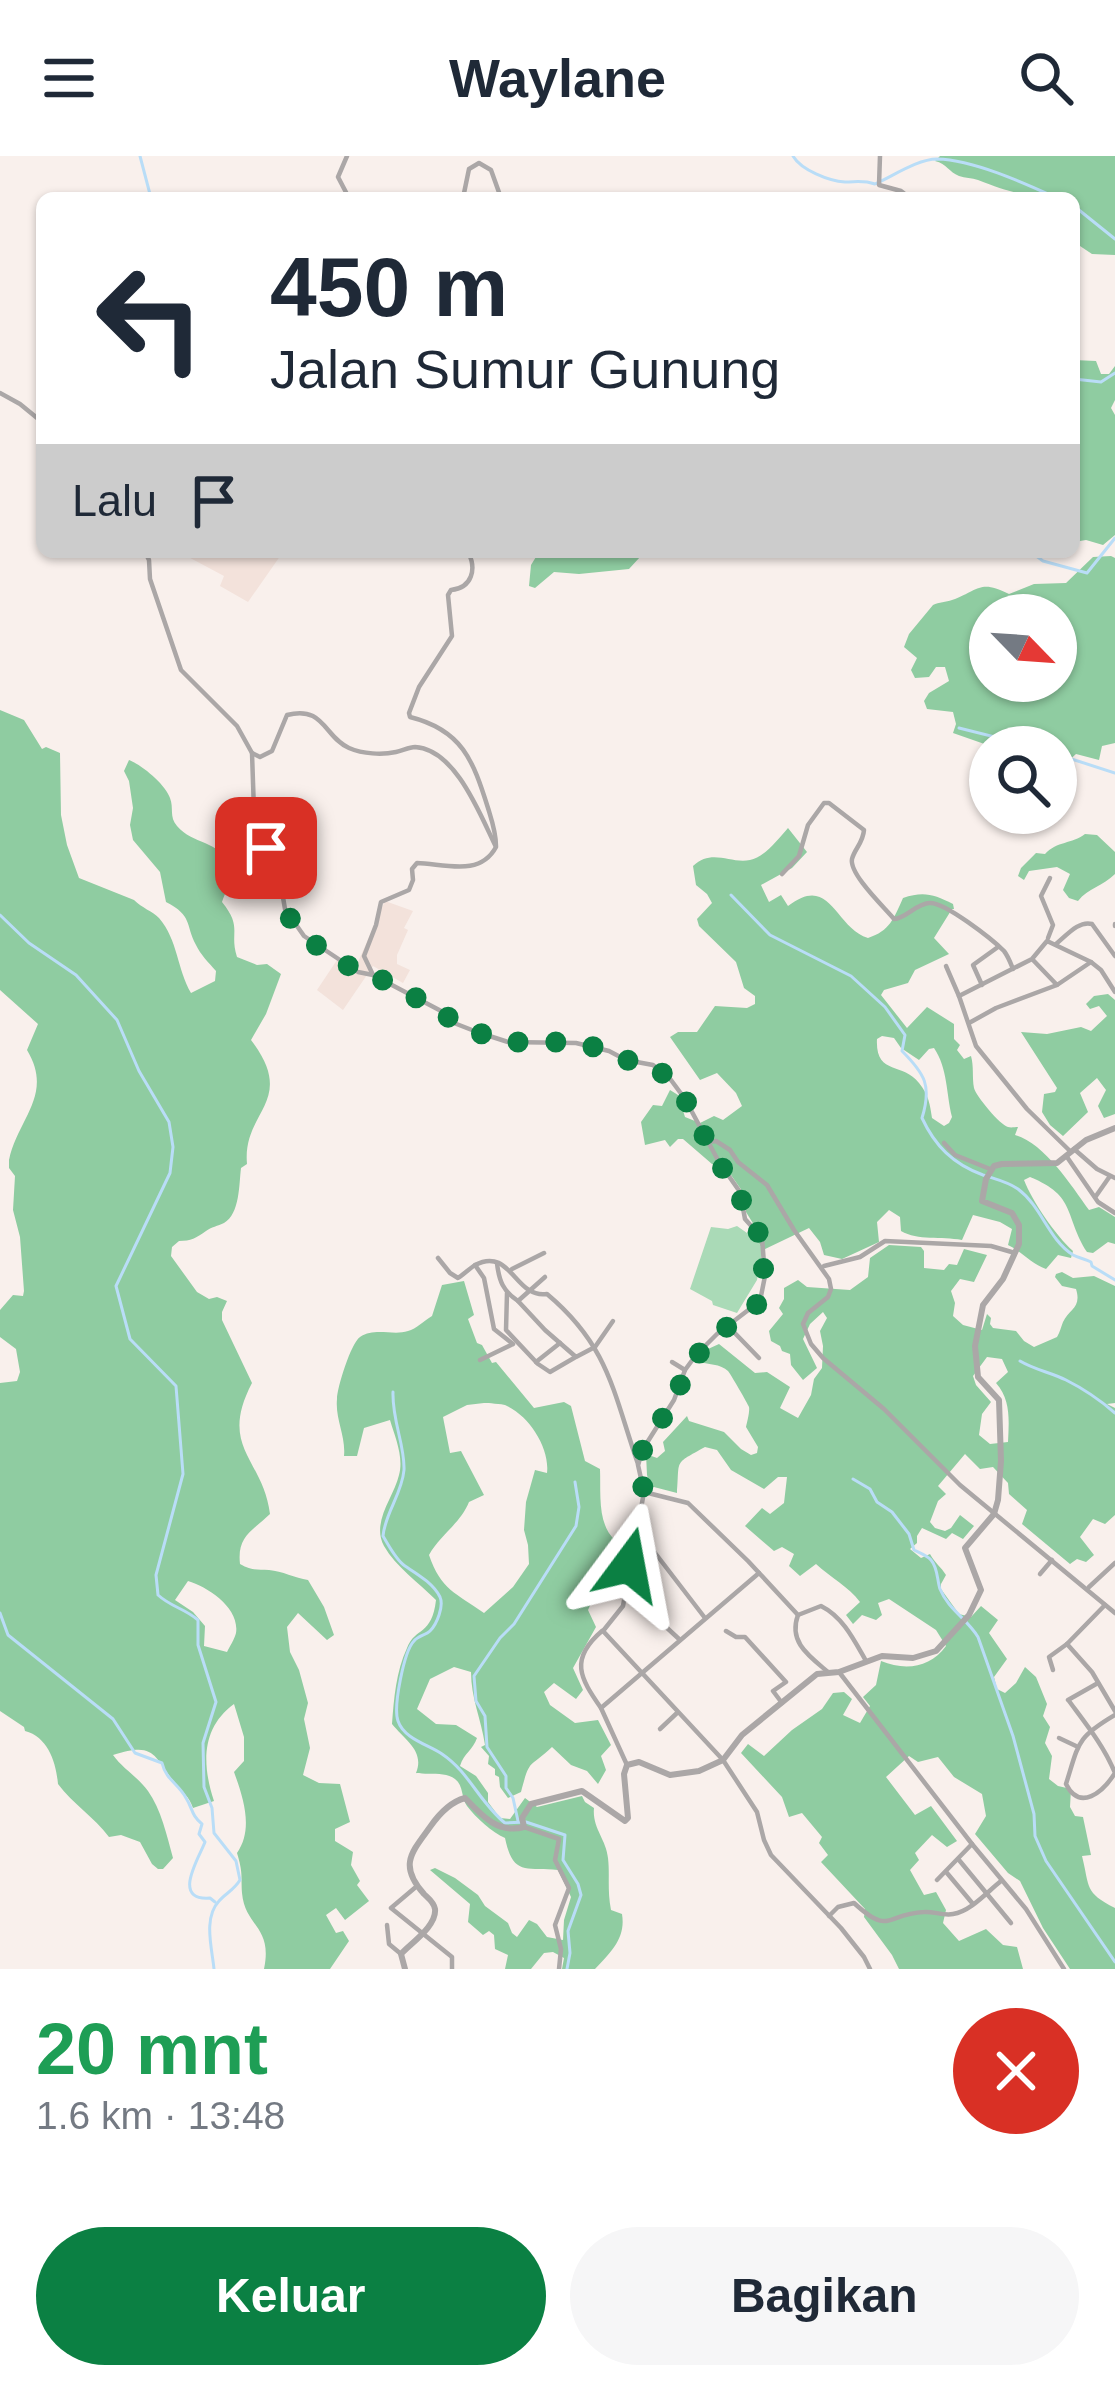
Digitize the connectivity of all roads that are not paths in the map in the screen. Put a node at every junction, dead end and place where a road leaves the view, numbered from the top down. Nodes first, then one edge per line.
1 (347, 156) edge
2 (880, 156) edge
3 (346, 192) edge
4 (464, 192) edge
5 (499, 192) edge
6 (902, 192) edge
7 (0, 393) edge
8 (36, 413) edge
9 (32, 415) junction
10 (36, 418) edge
11 (148, 558) edge
12 (470, 558) edge
13 (252, 753) junction
14 (496, 847) junction
15 (782, 874) dead end
16 (1050, 878) dead end
17 (1047, 941) junction
18 (1056, 944) junction
19 (998, 947) junction
20 (1115, 956) edge
21 (1031, 959) junction
22 (1090, 962) junction
23 (946, 965) dead end
24 (1013, 969) junction
25 (373, 975) junction
26 (982, 985) junction
27 (1057, 985) junction
28 (1115, 992) edge
29 (959, 996) junction
30 (968, 1024) junction
31 (1115, 1128) edge
32 (708, 1142) junction
33 (944, 1143) dead end
34 (1071, 1152) junction
35 (988, 1174) junction
36 (1113, 1177) edge
37 (1095, 1198) junction
38 (1115, 1200) edge
39 (1112, 1211) edge
40 (544, 1253) dead end
41 (1015, 1253) junction
42 (438, 1258) dead end
43 (497, 1264) junction
44 (475, 1265) junction
45 (822, 1267) junction
46 (512, 1269) junction
47 (545, 1277) dead end
48 (528, 1291) junction
49 (506, 1293) junction
50 (518, 1301) junction
51 (613, 1321) dead end
52 (728, 1326) junction
53 (514, 1343) junction
54 (560, 1343) junction
55 (595, 1347) junction
56 (576, 1357) junction
57 (759, 1358) dead end
58 (480, 1360) dead end
59 (536, 1362) junction
60 (672, 1362) dead end
61 (685, 1370) junction
62 (632, 1449) junction
63 (643, 1449) junction
64 (638, 1465) junction
65 (644, 1492) junction
66 (994, 1514) junction
67 (635, 1539) junction
68 (1052, 1560) junction
69 (1115, 1562) edge
70 (759, 1574) junction
71 (1040, 1574) dead end
72 (1087, 1589) junction
73 (626, 1590) junction
74 (1106, 1604) junction
75 (1115, 1612) edge
76 (798, 1616) junction
77 (704, 1618) junction
78 (603, 1631) junction
79 (726, 1631) dead end
80 (679, 1639) junction
81 (1067, 1644) junction
82 (868, 1663) junction
83 (1053, 1670) dead end
84 (828, 1672) junction
85 (839, 1672) junction
86 (640, 1674) junction
87 (1099, 1683) junction
88 (782, 1704) junction
89 (601, 1708) junction
90 (677, 1713) junction
91 (1115, 1713) edge
92 (661, 1729) dead end
93 (1090, 1730) junction
94 (1059, 1738) dead end
95 (1076, 1746) junction
96 (723, 1760) junction
97 (627, 1765) junction
98 (1115, 1773) edge
99 (523, 1823) junction
100 (972, 1844) junction
101 (958, 1860) junction
102 (946, 1873) junction
103 (938, 1880) dead end
104 (1001, 1881) junction
105 (417, 1886) junction
106 (986, 1893) junction
107 (973, 1904) junction
108 (829, 1916) junction
109 (1011, 1923) dead end
110 (387, 1925) dead end
111 (422, 1933) junction
112 (401, 1954) junction
113 (405, 1969) edge
114 (452, 1969) edge
115 (559, 1969) edge
116 (870, 1969) edge
117 (1064, 1969) edge

1 - 3 street
2 - 6 street
4 - 5 street
7 - 9 street
8 - 9 street
9 - 10 street
11 - 13 street
12 - 14 street
13 - 14 street
13 - 25 street
14 - 25 street
15 - 19 street
16 - 17 street
17 - 18 street
17 - 21 street
18 - 20 street
18 - 22 street
19 - 24 street
19 - 26 street
21 - 24 street
21 - 27 street
22 - 27 street
22 - 28 street
23 - 29 street
24 - 26 street
25 - 32 street
26 - 29 street
27 - 30 street
29 - 30 street
30 - 34 street
31 - 34 street
32 - 45 street
32 - 52 street
33 - 35 street
34 - 35 street
34 - 36 street
34 - 37 street
35 - 41 street
36 - 37 street
37 - 39 street
38 - 39 street
40 - 46 street
41 - 45 street
41 - 66 street
42 - 44 street
43 - 44 street
43 - 46 street
43 - 49 street
44 - 53 street
45 - 66 street
46 - 48 street
47 - 48 street
48 - 50 street
48 - 55 street
49 - 50 street
49 - 53 street
50 - 54 street
51 - 55 street
52 - 57 street
52 - 61 street
53 - 58 street
53 - 59 street
54 - 56 street
54 - 59 street
55 - 56 street
55 - 62 street
56 - 59 street
60 - 61 street
61 - 63 street
62 - 63 street
62 - 64 street
63 - 64 street
64 - 65 street
65 - 67 street
65 - 70 street
66 - 68 street
66 - 82 street
67 - 73 street
67 - 77 street
68 - 71 street
68 - 72 street
69 - 72 street
70 - 76 street
70 - 77 street
72 - 74 street
73 - 78 street
73 - 80 street
74 - 75 street
74 - 81 street
76 - 82 street
76 - 84 street
77 - 80 street
78 - 86 street
78 - 89 street
79 - 88 street
80 - 86 street
81 - 83 street
81 - 87 street
82 - 85 street
84 - 85 street
84 - 88 street
85 - 100 street
86 - 89 street
86 - 90 street
87 - 91 street
87 - 93 street
88 - 96 street
89 - 97 street
90 - 92 street
90 - 96 street
91 - 93 street
93 - 95 street
93 - 98 street
94 - 95 street
95 - 98 street
96 - 97 street
96 - 108 street
97 - 99 street
99 - 105 street
99 - 115 street
100 - 101 street
100 - 104 street
101 - 102 street
101 - 106 street
102 - 103 street
102 - 107 street
104 - 106 street
104 - 117 street
105 - 111 street
105 - 111 street
106 - 107 street
106 - 109 street
107 - 108 street
108 - 116 street
110 - 112 street
111 - 112 street
111 - 114 street
112 - 113 street

